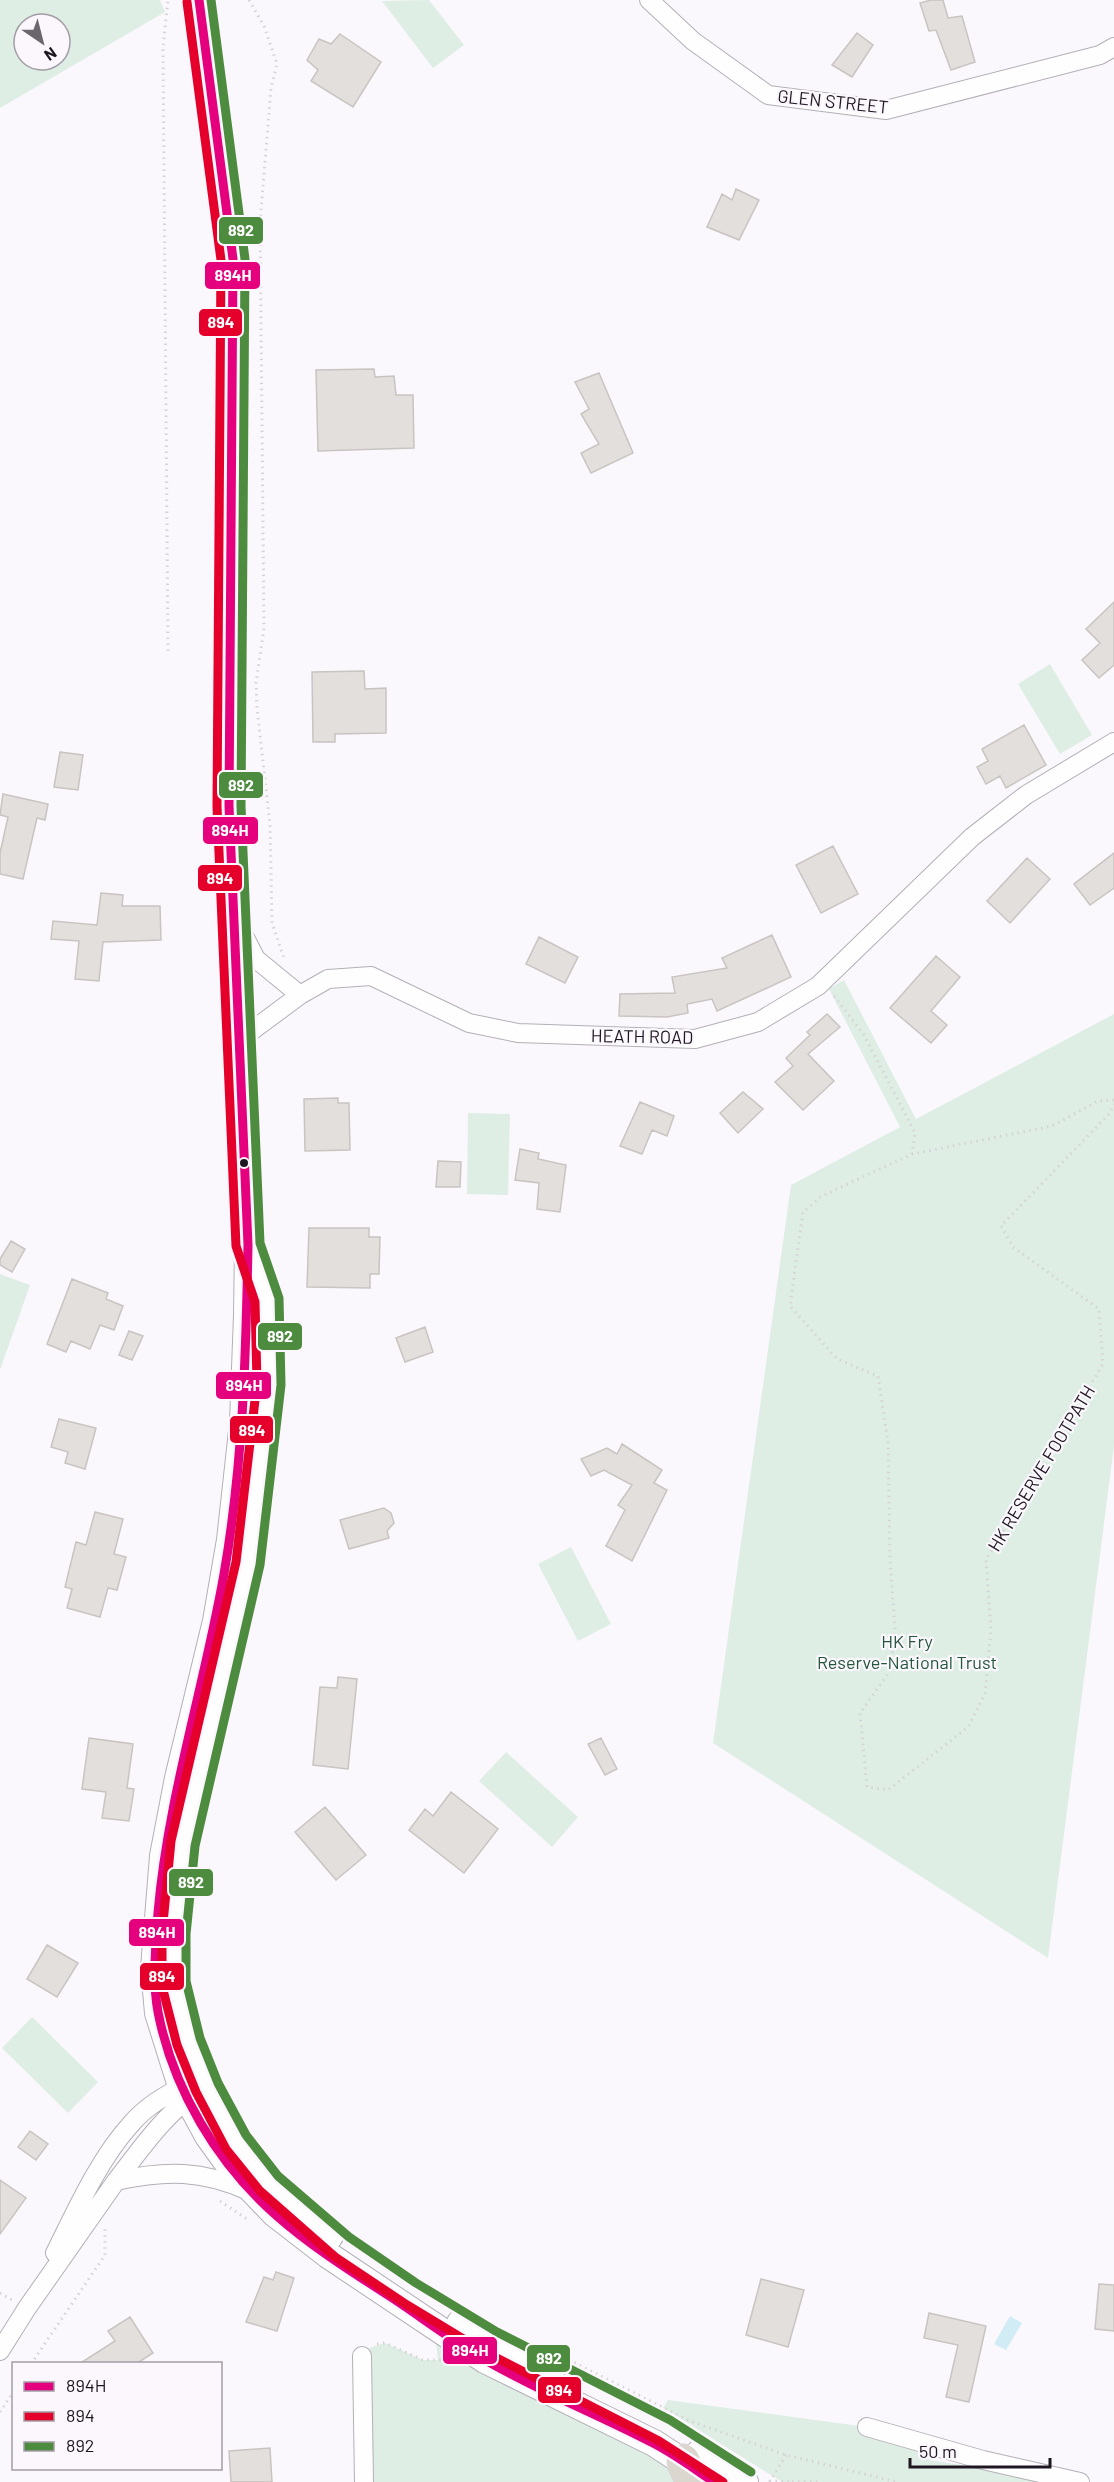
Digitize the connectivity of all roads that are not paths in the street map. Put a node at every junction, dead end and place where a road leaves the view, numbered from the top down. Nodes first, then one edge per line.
1 (199, 0) edge
2 (648, 0) edge
3 (1114, 47) edge
4 (1114, 742) edge
5 (236, 920) junction
6 (300, 995) junction
7 (238, 1041) junction
8 (194, 2088) junction
9 (111, 2188) junction
10 (256, 2194) junction
11 (27, 2308) junction
12 (0, 2351) edge
13 (362, 2356) road end
14 (867, 2427) dead end
15 (688, 2471) edge
16 (364, 2482) edge
17 (714, 2482) edge
18 (745, 2482) edge
19 (1080, 2482) edge

1 - 5 main road
2 - 3 street, GLEN STREET
4 - 6 street, HEATH ROAD
5 - 6 street
5 - 7 main road
6 - 7 street, HEATH ROAD
7 - 8 main road
8 - 9 street
8 - 10 main road
8 - 11 street
8 - 18 main road
9 - 10 street
9 - 11 street
10 - 15 main road
11 - 12 street
13 - 16 street
14 - 19 street
15 - 17 main road

